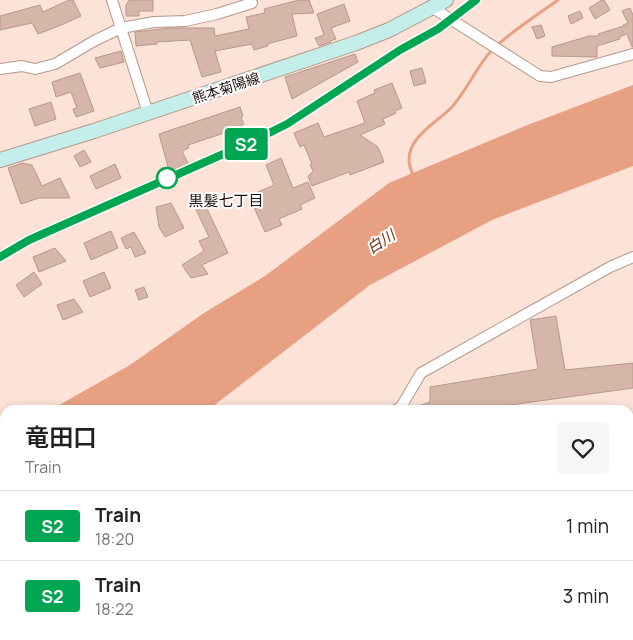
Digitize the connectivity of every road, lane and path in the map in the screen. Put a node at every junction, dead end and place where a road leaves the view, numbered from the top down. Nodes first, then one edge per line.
1 (112, 0) edge
2 (446, 0) edge
3 (252, 3) dead end
4 (433, 8) junction
5 (121, 28) junction
6 (633, 54) edge
7 (0, 69) edge
8 (148, 113) junction
9 (0, 160) edge
10 (633, 257) edge
11 (402, 405) edge

1 - 5 street
2 - 4 main road, 熊本菊陽線
3 - 5 street
4 - 6 street
4 - 8 main road, 熊本菊陽線
5 - 7 street
5 - 8 street
8 - 9 main road, 熊本菊陽線
10 - 11 street

